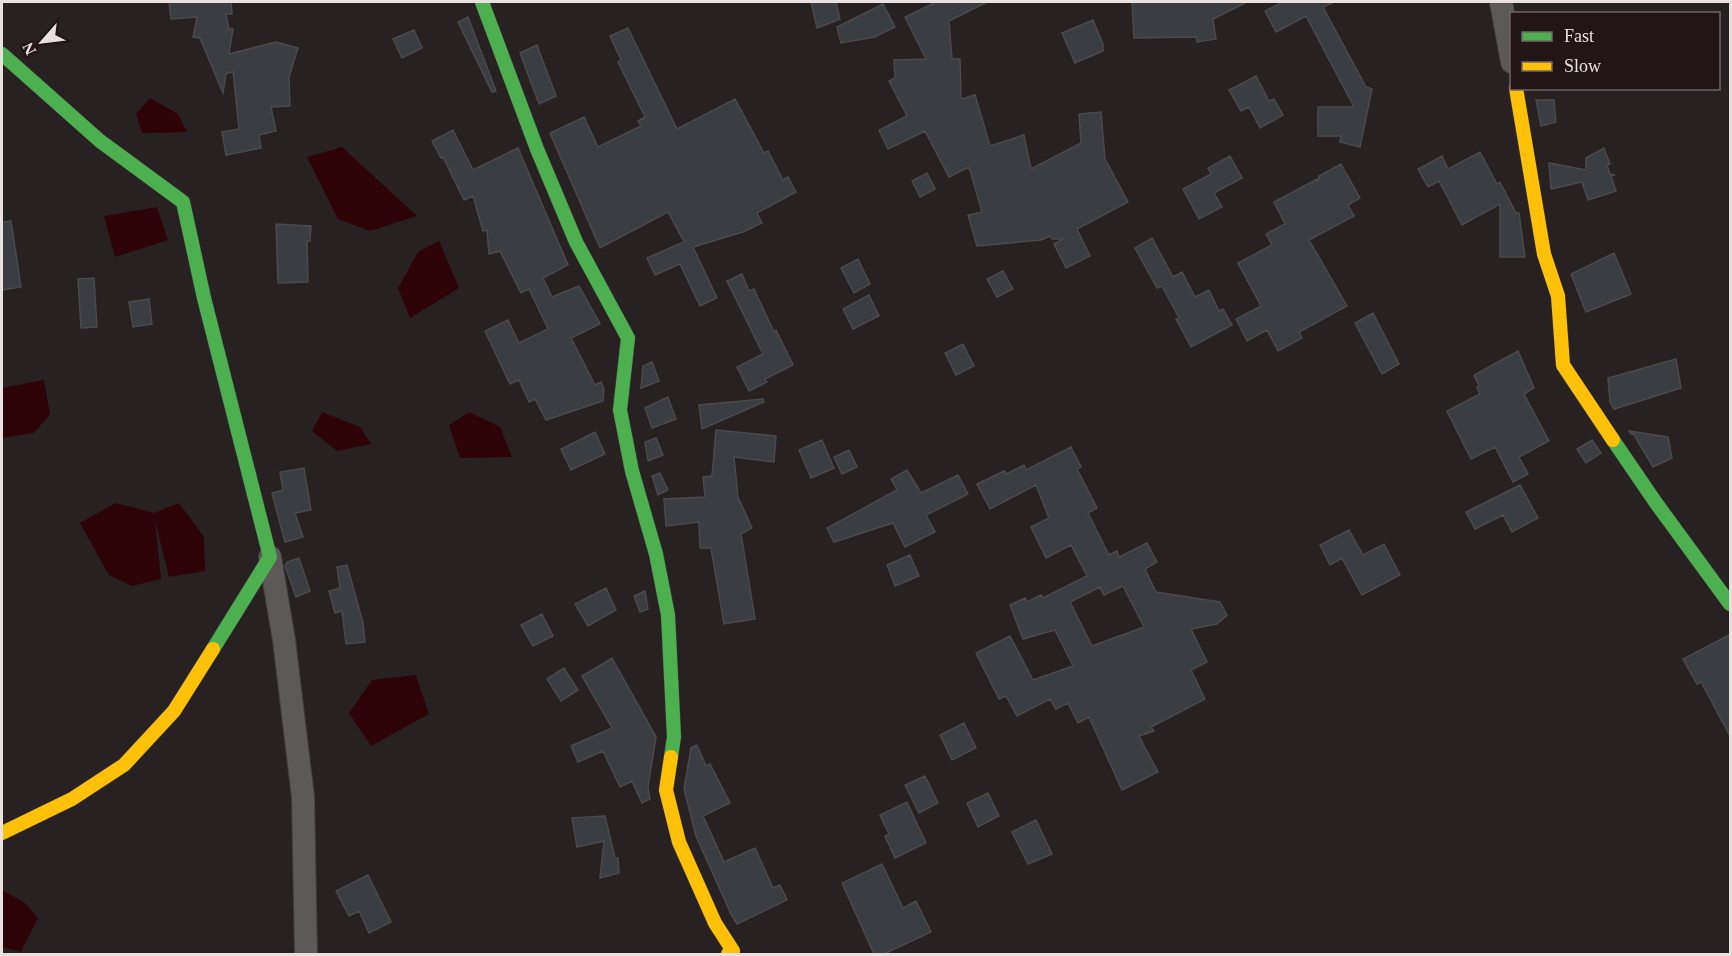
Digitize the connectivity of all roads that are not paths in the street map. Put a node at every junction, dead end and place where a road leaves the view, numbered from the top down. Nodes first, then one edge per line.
1 (482, 2) edge
2 (1502, 2) edge
3 (1510, 50) edge
4 (2, 54) edge
5 (1516, 90) edge
6 (270, 557) junction
7 (1731, 604) edge
8 (2, 833) edge
9 (306, 954) edge
10 (728, 954) edge

1 - 10 street
2 - 3 street
4 - 6 street
5 - 7 street
6 - 8 street
6 - 9 street

